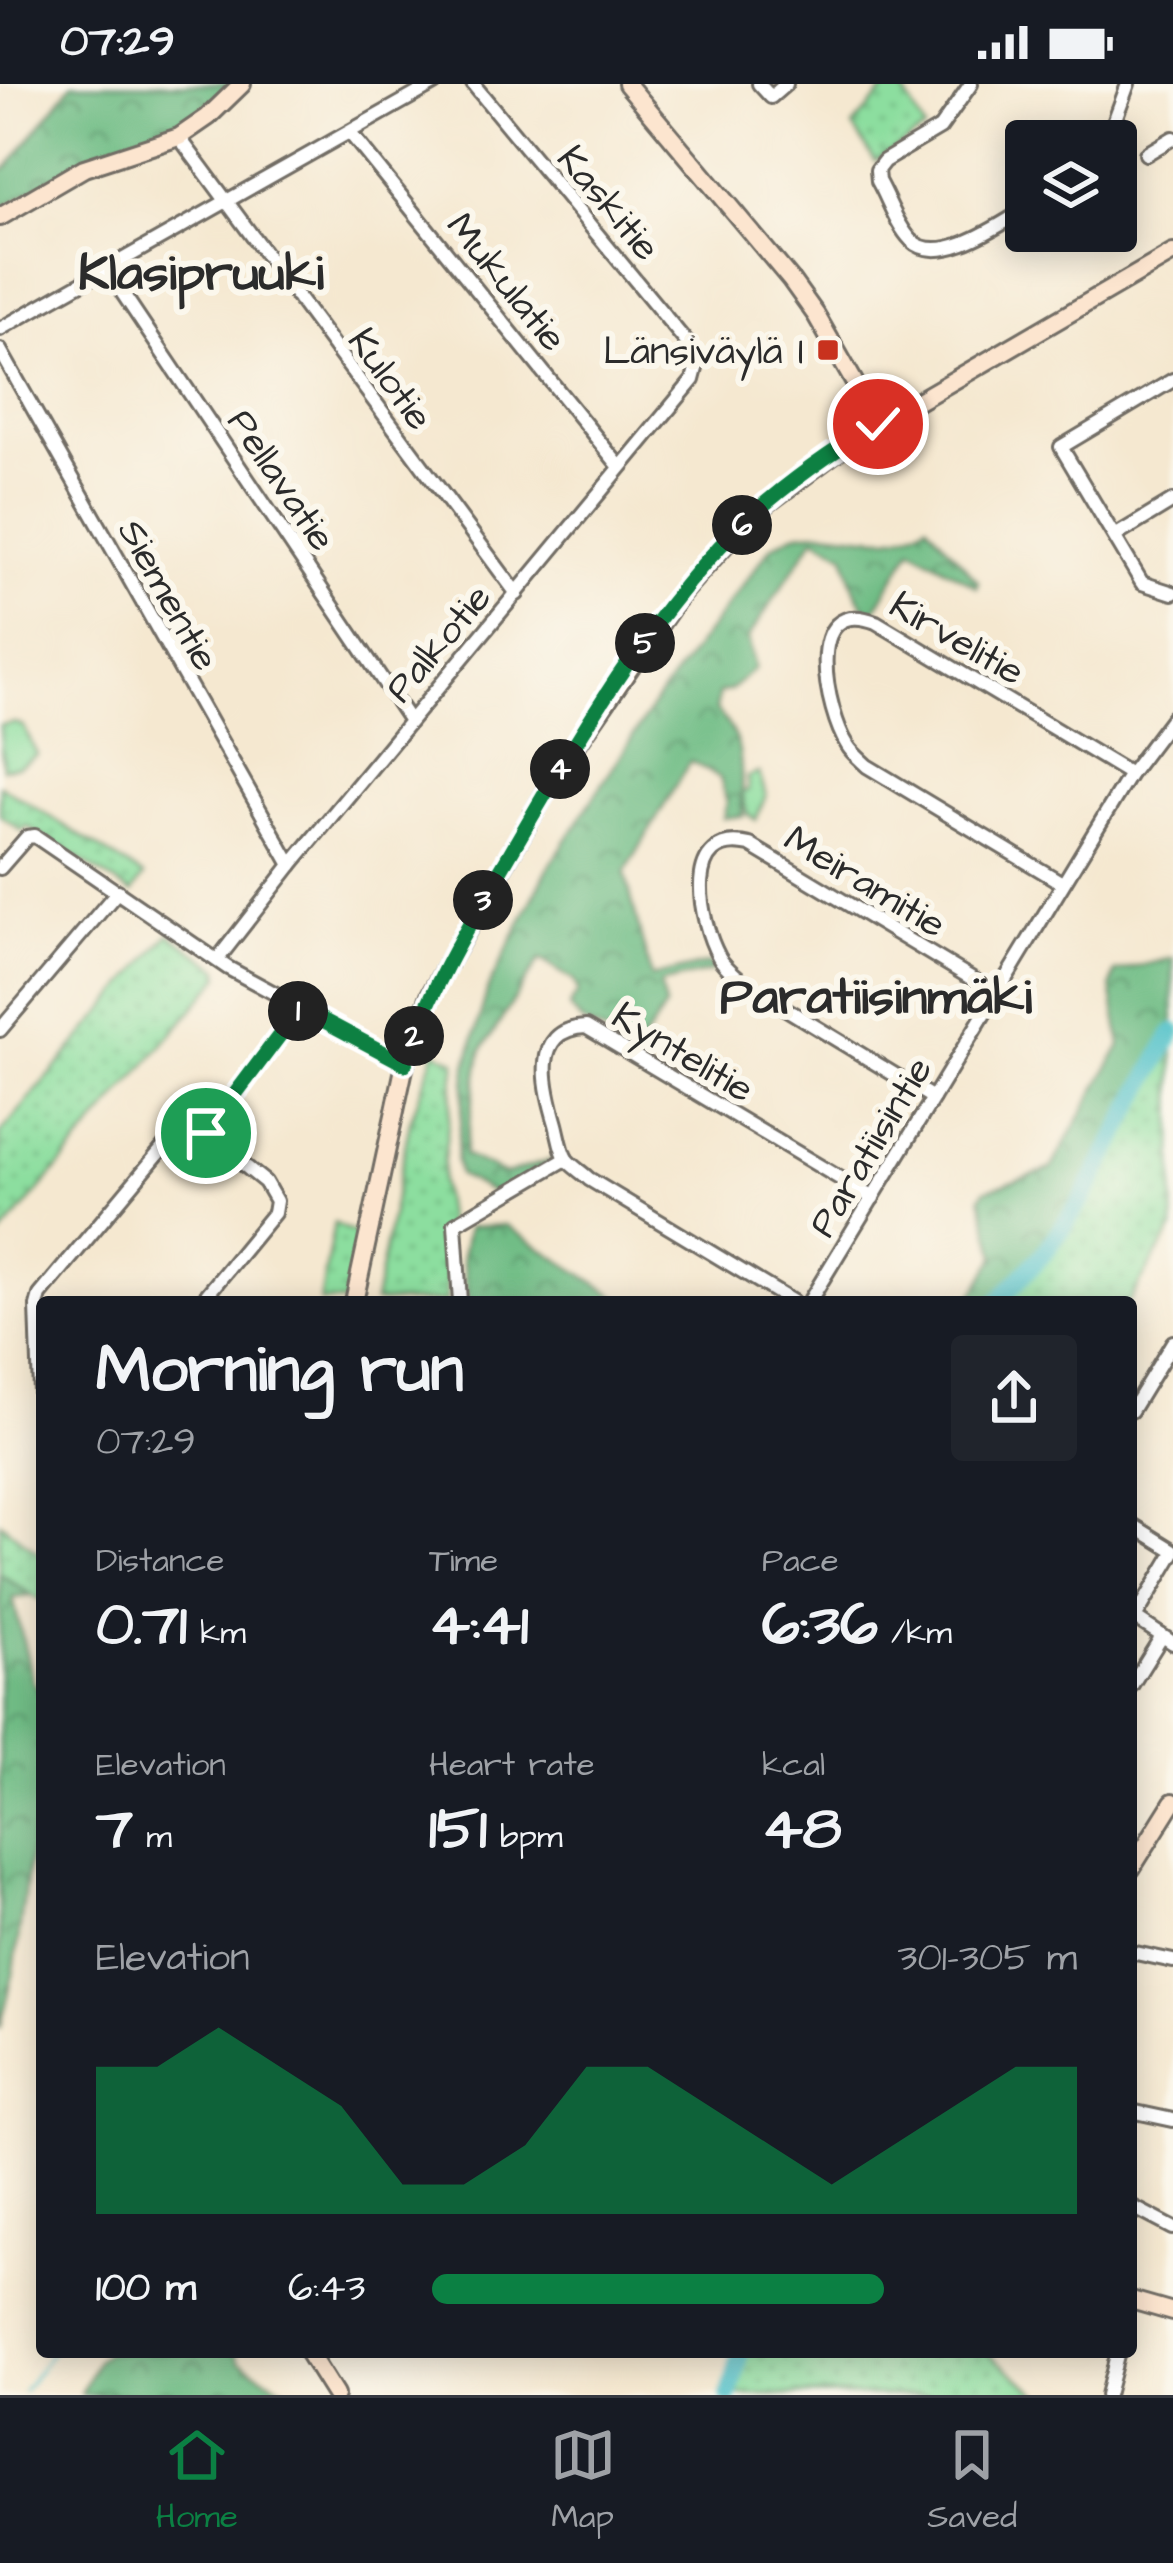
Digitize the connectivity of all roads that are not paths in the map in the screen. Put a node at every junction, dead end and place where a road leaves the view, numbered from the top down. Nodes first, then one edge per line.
1 (242, 84) edge
2 (434, 84) edge
3 (473, 84) edge
4 (628, 84) edge
5 (759, 84) edge
6 (786, 84) edge
7 (971, 84) edge
8 (1128, 84) edge
9 (1115, 120) edge
10 (350, 133) junction
11 (179, 137) junction
12 (1173, 138) edge
13 (1146, 154) dead end
14 (226, 202) junction
15 (0, 217) edge
16 (1005, 221) edge
17 (1173, 253) edge
18 (107, 271) junction
19 (0, 328) edge
20 (0, 350) edge
21 (698, 361) joint
22 (1173, 380) edge
23 (878, 424) junction
24 (620, 467) junction
25 (1173, 501) edge
26 (1115, 536) junction
27 (1173, 593) edge
28 (517, 594) junction
29 (1173, 717) edge
30 (410, 721) junction
31 (1130, 774) junction
32 (291, 865) junction
33 (0, 868) edge
34 (1062, 883) junction
35 (118, 891) junction
36 (217, 960) junction
37 (996, 993) junction
38 (300, 1008) junction
39 (0, 1030) edge
40 (405, 1064) junction
41 (933, 1098) junction
42 (206, 1133) junction
43 (566, 1159) junction
44 (873, 1198) junction
45 (40, 1296) edge
46 (206, 1296) edge
47 (355, 1296) edge
48 (460, 1296) edge
49 (783, 1296) edge
50 (813, 1296) edge
51 (1173, 1342) edge
52 (1137, 1402) edge
53 (1137, 1528) edge
54 (1173, 1552) edge
55 (1137, 1610) edge
56 (1137, 1620) edge
57 (1168, 1639) edge
58 (1137, 1678) edge
59 (1173, 1802) edge
60 (1137, 1859) edge
61 (1137, 1953) edge
62 (1173, 1961) edge
63 (1137, 2112) edge
64 (1173, 2120) edge
65 (1137, 2209) edge
66 (1173, 2228) edge
67 (1137, 2303) edge
68 (1173, 2312) edge
69 (312, 2358) edge
70 (1116, 2358) edge
71 (335, 2395) edge
72 (1107, 2395) edge

1 - 11 main road
2 - 10 street
3 - 21 street, Kaskitie
4 - 23 main road
5 - 6 street
7 - 16 street
8 - 9 street
10 - 14 street
10 - 24 street, Mukulatie
11 - 14 street, Kulotie
11 - 15 main road
12 - 13 street
14 - 18 street
14 - 28 street, Kulotie
17 - 23 main road
18 - 19 street
18 - 30 street, Pellavatie
20 - 32 street, Siementie
21 - 24 street, Palkotie
22 - 26 street
23 - 40 main road
24 - 28 street, Palkotie
25 - 26 street
26 - 27 street
28 - 30 street, Palkotie
29 - 31 street, Paratiisintie
30 - 32 street, Palkotie
31 - 34 street, Paratiisintie
31 - 34 street, Kirvelitie
32 - 36 street, Palkotie
33 - 35 street
34 - 37 street, Paratiisintie
35 - 36 street
35 - 39 street
36 - 38 street
37 - 41 street, Paratiisintie
37 - 41 street, Meiramitie
38 - 40 street
38 - 42 street
40 - 47 main road
41 - 44 street, Paratiisintie
42 - 45 street
42 - 46 street
43 - 44 street, Kyntelitie
43 - 48 street
43 - 49 street
44 - 50 street, Paratiisintie
51 - 52 street
53 - 54 street
54 - 55 street
56 - 57 street
57 - 58 street
59 - 60 main road
61 - 62 street
63 - 64 street
65 - 66 street
67 - 68 main road
69 - 71 main road
70 - 72 street

